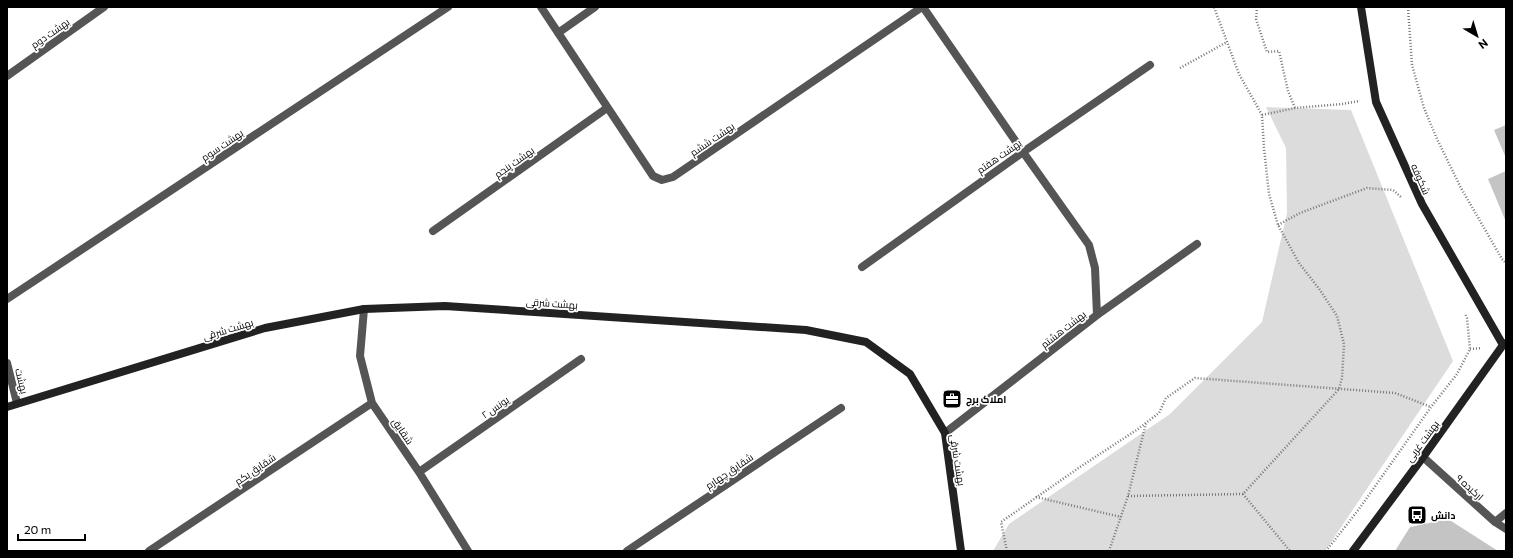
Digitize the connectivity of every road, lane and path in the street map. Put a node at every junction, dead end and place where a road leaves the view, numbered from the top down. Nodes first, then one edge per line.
1 (104, 7) edge
2 (448, 7) edge
3 (541, 7) edge
4 (594, 7) edge
5 (922, 7) edge
6 (1214, 7) edge
7 (1258, 7) edge
8 (1362, 7) edge
9 (1408, 7) edge
10 (558, 33) junction
11 (1227, 42) junction
12 (1150, 65) dead end
13 (1180, 68) dead end
14 (7, 76) edge
15 (1362, 100) dead end
16 (607, 108) junction
17 (1295, 108) junction
18 (1262, 115) junction
19 (1023, 152) junction
20 (1404, 200) dead end
21 (1278, 225) junction
22 (433, 232) dead end
23 (1197, 244) dead end
24 (1506, 263) edge
25 (862, 267) dead end
26 (7, 299) edge
27 (364, 309) junction
28 (1464, 311) dead end
29 (1097, 315) junction
30 (1504, 344) edge
31 (581, 359) dead end
32 (7, 363) edge
33 (1339, 389) junction
34 (17, 403) junction
35 (372, 403) junction
36 (1430, 406) junction
37 (7, 407) edge
38 (841, 408) dead end
39 (1147, 423) junction
40 (945, 433) junction
41 (1423, 457) junction
42 (419, 472) junction
43 (1243, 494) junction
44 (1128, 496) junction
45 (1036, 497) junction
46 (1506, 513) edge
47 (1121, 517) junction
48 (1495, 522) junction
49 (1506, 529) edge
50 (149, 551) edge
51 (468, 551) edge
52 (628, 551) edge
53 (961, 551) edge
54 (1007, 551) edge
55 (1109, 551) edge
56 (1290, 551) edge
57 (1326, 551) edge
58 (1353, 551) edge

1 - 14 street, بهشت دوم
2 - 26 street, بهشت سوم
3 - 10 street, بهشت ششم
4 - 10 street
5 - 16 street, بهشت ششم
5 - 19 street
6 - 11 path
7 - 17 path
8 - 30 main road, شکوفه
9 - 24 path
10 - 16 street, بهشت ششم
11 - 13 path
11 - 18 path
12 - 19 street, بهشت هفتم
15 - 17 path
16 - 22 street, بهشت پنجم
17 - 18 path
18 - 21 path
19 - 25 street, بهشت هفتم
19 - 29 street
20 - 21 path
21 - 33 path
23 - 29 street, بهشت هشتم
27 - 34 main road, بهشت شرقی
27 - 35 street, شقایق
27 - 40 main road, بهشت شرقی
28 - 36 path
29 - 40 street, بهشت هشتم
30 - 41 main road, بهشت غربی
31 - 42 street, یونس ۲
32 - 34 street, بهشت
33 - 36 path
33 - 39 path
33 - 43 path
34 - 37 main road, بهشت شرقی
35 - 42 street, شقایق
35 - 50 street, شقایق یکم
36 - 57 path
38 - 52 street, شقایق چهارم
39 - 44 path
39 - 45 path
40 - 53 main road, بهشت شرقی
41 - 48 street, ارکیده ۹
41 - 58 main road, بهشت غربی
42 - 51 street, شقایق
43 - 44 path
43 - 56 path
44 - 47 path
45 - 47 path
45 - 54 path
46 - 48 street
47 - 55 path
48 - 49 street, ارکیده ۹

